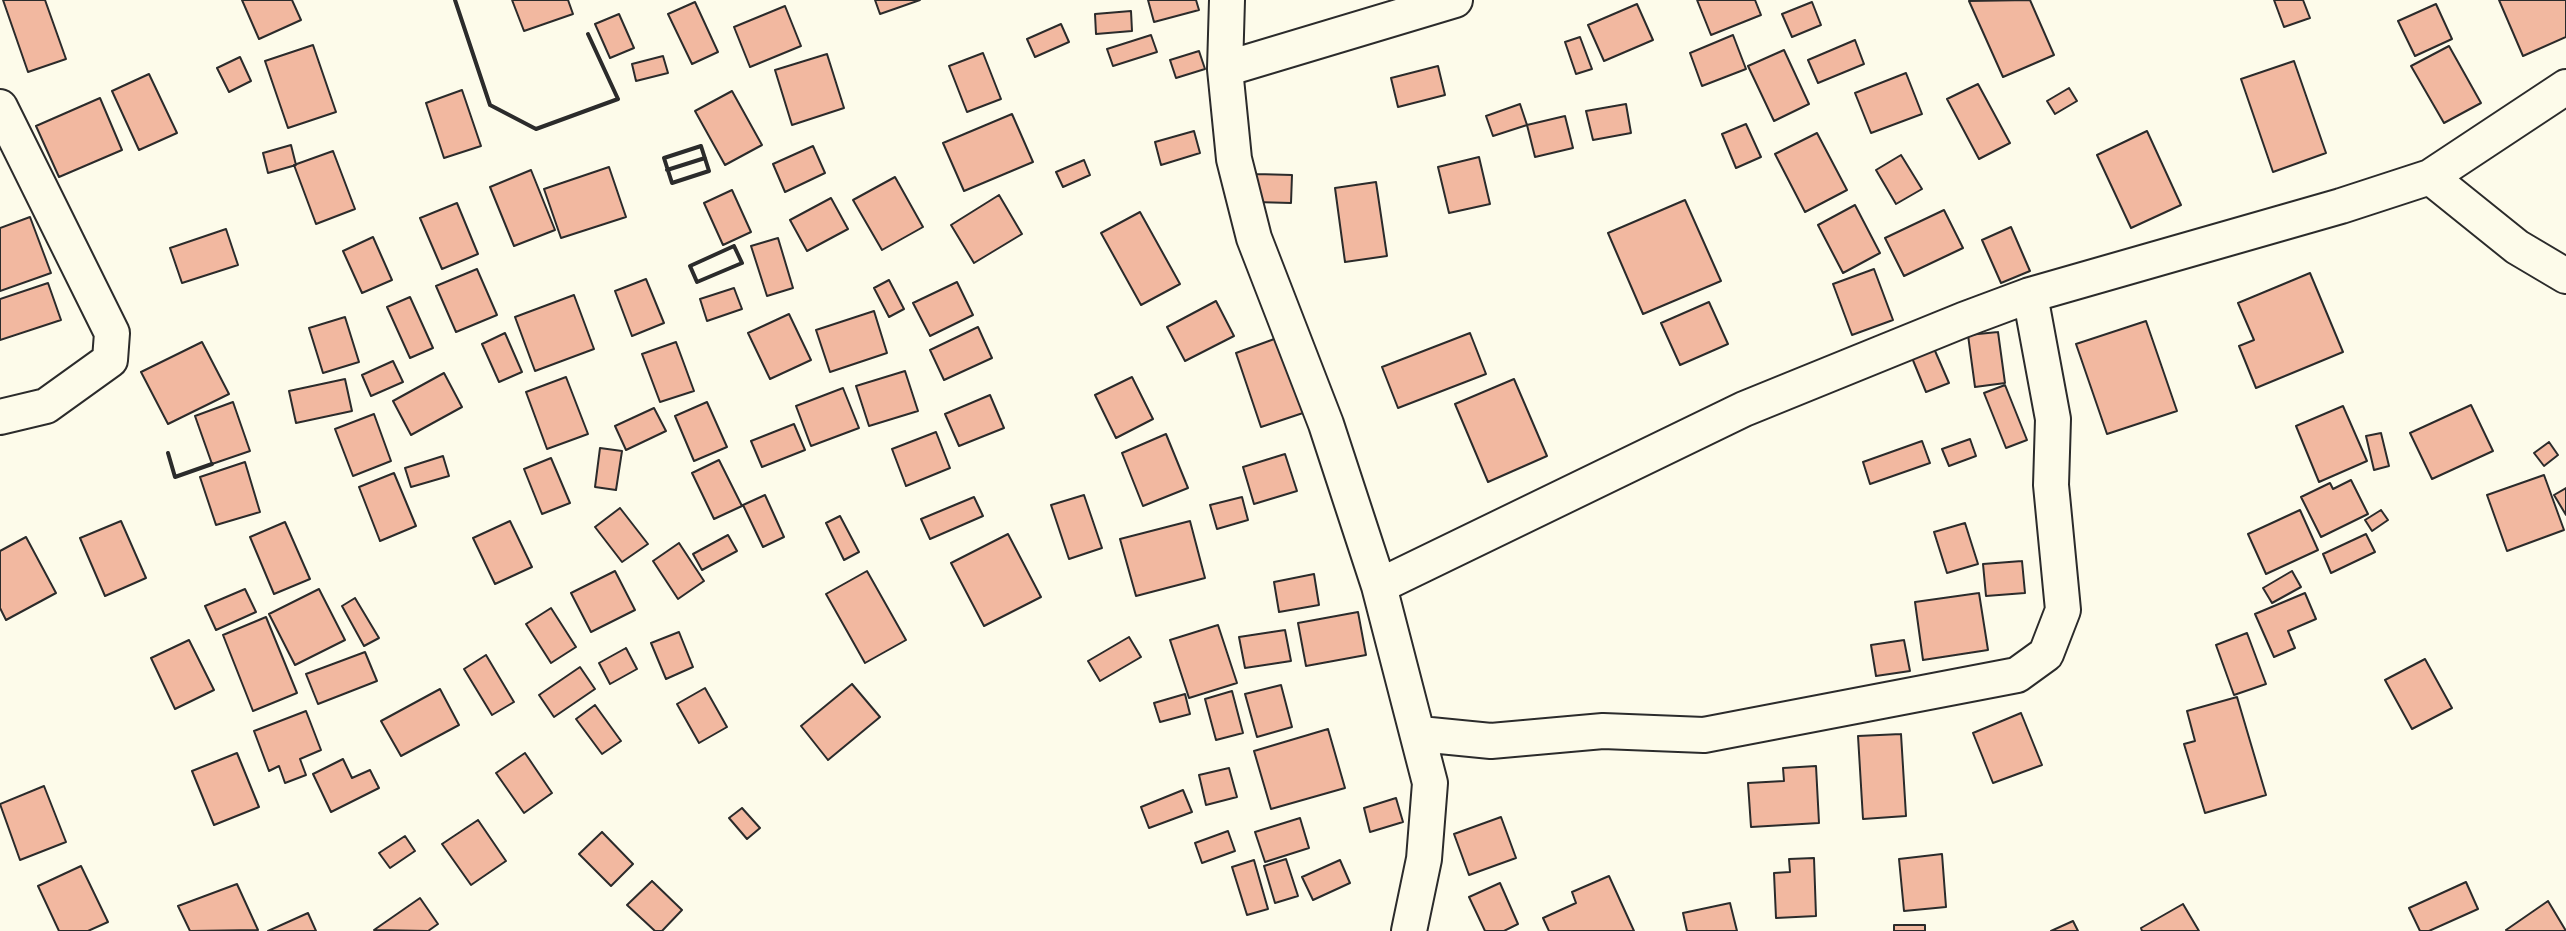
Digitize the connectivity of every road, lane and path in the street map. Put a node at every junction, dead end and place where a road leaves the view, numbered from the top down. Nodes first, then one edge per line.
1 (1227, 0) edge
2 (1455, 0) edge
3 (1225, 69) junction
4 (2566, 87) edge
5 (0, 107) edge
6 (2430, 177) junction
7 (2566, 276) edge
8 (2030, 295) junction
9 (0, 417) edge
10 (1379, 586) junction
11 (1420, 734) junction
12 (1409, 931) edge

1 - 3 street
2 - 3 street
3 - 10 street
4 - 6 street
5 - 9 street
6 - 7 street
6 - 8 street
8 - 10 street
8 - 11 street
10 - 11 street
11 - 12 street

